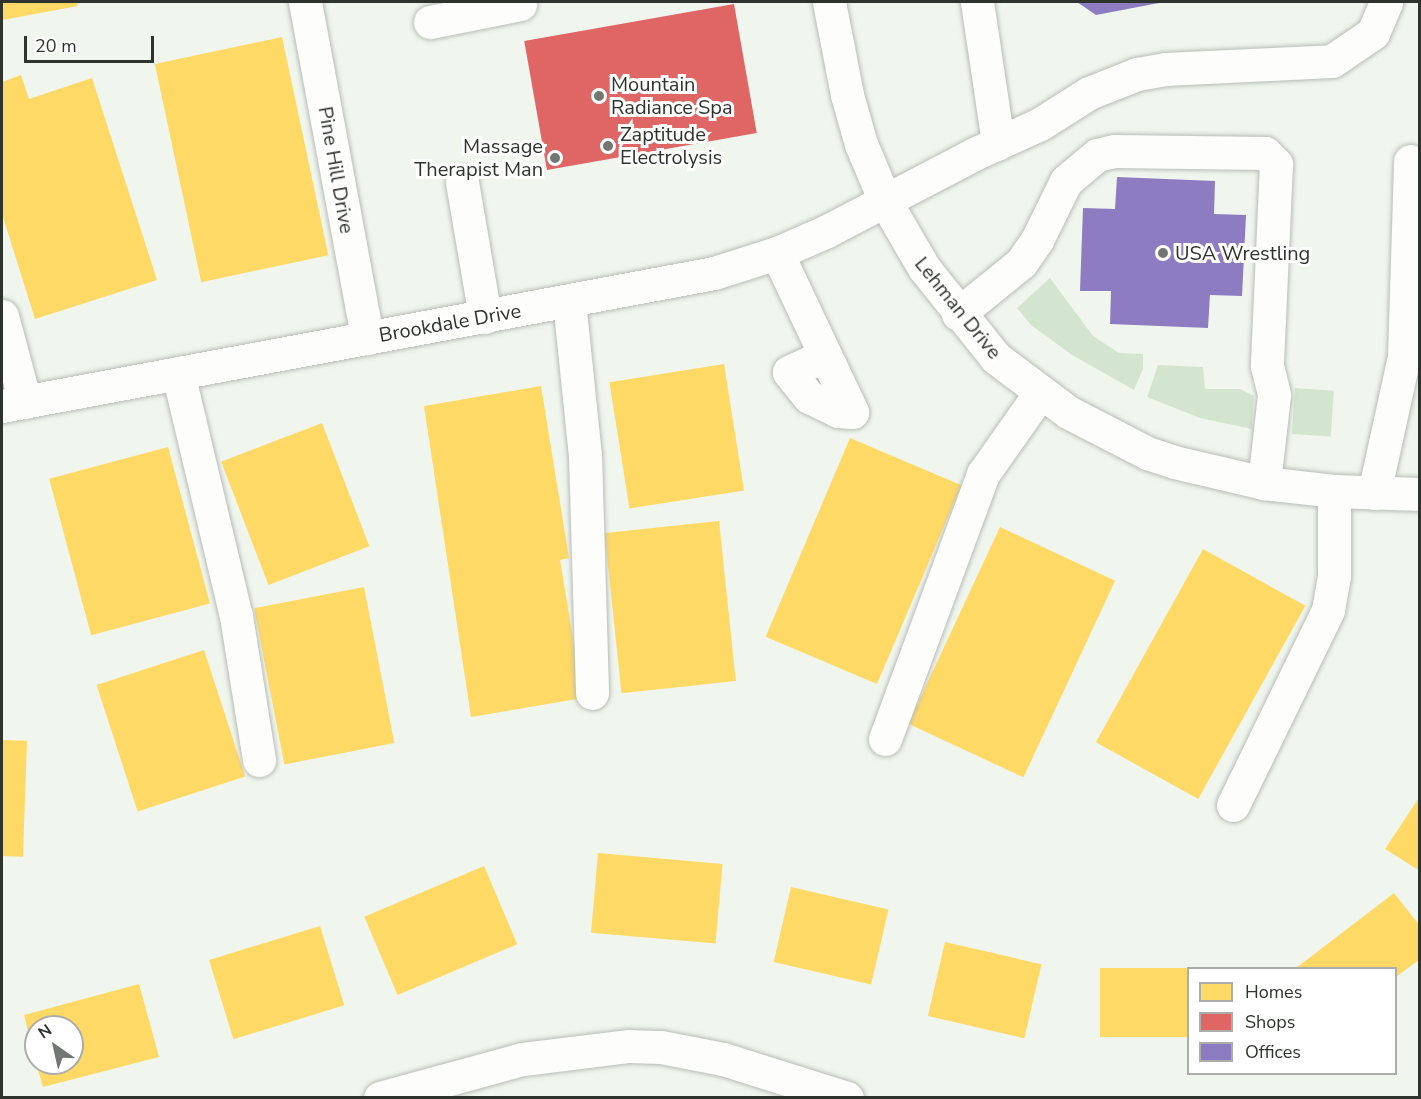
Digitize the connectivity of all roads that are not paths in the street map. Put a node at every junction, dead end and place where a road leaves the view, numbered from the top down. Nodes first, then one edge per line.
1 (305, 2) edge
2 (524, 2) edge
3 (829, 2) edge
4 (976, 2) edge
5 (1386, 2) edge
6 (430, 22) dead end
7 (998, 143) junction
8 (1410, 161) dead end
9 (462, 182) dead end
10 (885, 201) junction
11 (777, 253) junction
12 (569, 301) junction
13 (958, 314) junction
14 (2, 316) edge
15 (484, 317) junction
16 (367, 338) junction
17 (823, 356) dead end
18 (178, 373) junction
19 (1040, 393) junction
20 (13, 404) edge
21 (1264, 483) junction
22 (1334, 491) junction
23 (1374, 493) junction
24 (1419, 494) edge
25 (592, 693) dead end
26 (885, 739) dead end
27 (259, 760) dead end
28 (1233, 805) dead end
29 (380, 1098) edge
30 (847, 1098) edge

1 - 16 street, Pine Hill Drive
2 - 6 street
3 - 10 street, Lehman Drive
4 - 7 street
5 - 7 street, Brookdale Drive
7 - 10 street, Brookdale Drive
8 - 23 street
9 - 15 street
10 - 11 street, Brookdale Drive
10 - 13 street, Lehman Drive
11 - 12 street, Brookdale Drive
11 - 17 street
12 - 15 street, Brookdale Drive
12 - 25 street
13 - 19 street, Lehman Drive
13 - 21 street
14 - 20 street
15 - 16 street, Brookdale Drive
16 - 18 street, Brookdale Drive
18 - 20 street, Brookdale Drive
18 - 27 street
19 - 21 street, Lehman Drive
19 - 26 street
21 - 22 street, Lehman Drive
22 - 23 street, Lehman Drive
22 - 28 street
23 - 24 street, Lehman Drive
29 - 30 street

